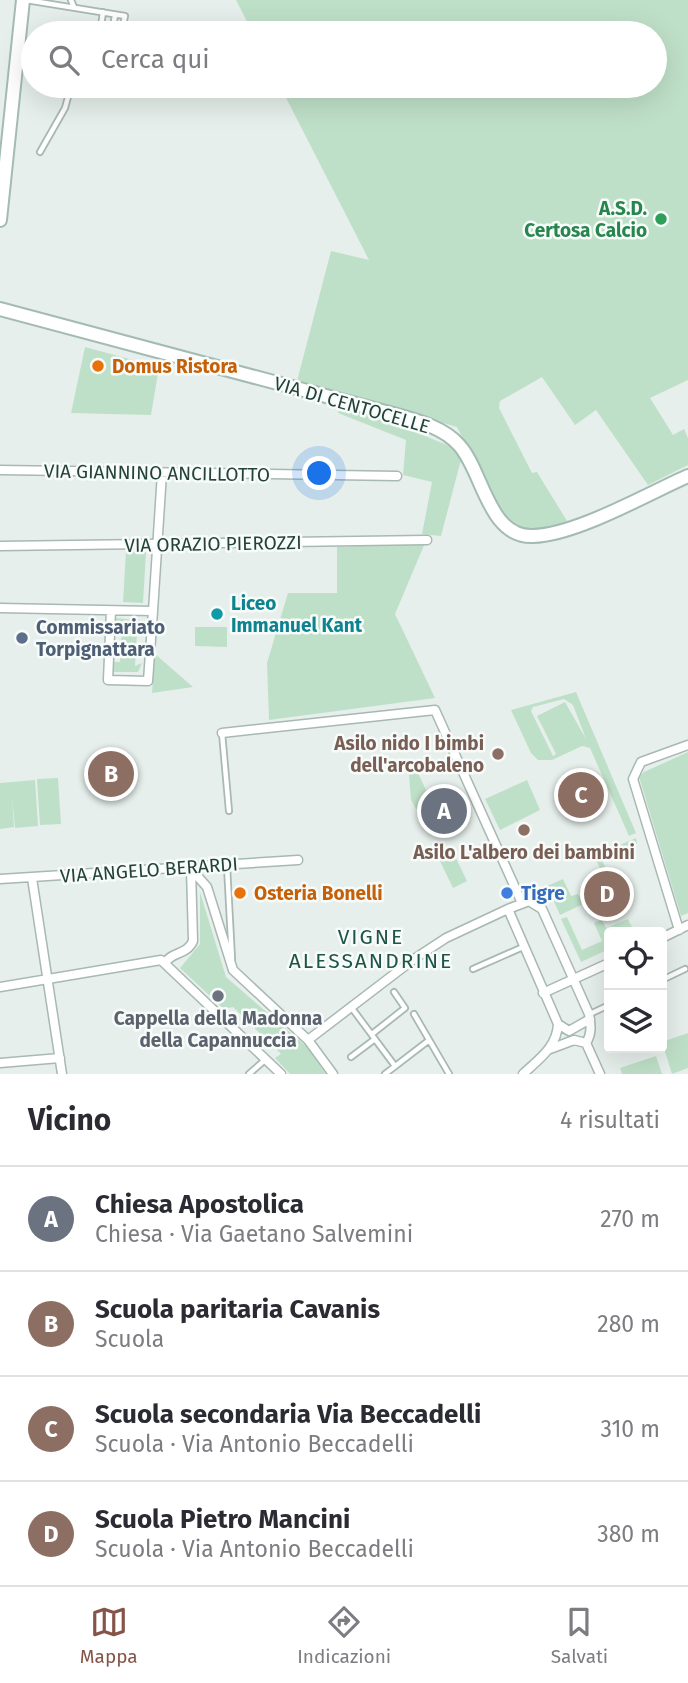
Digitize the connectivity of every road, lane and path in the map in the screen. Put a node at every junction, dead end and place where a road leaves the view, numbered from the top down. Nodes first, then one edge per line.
1 (24, 0) edge
2 (71, 0) edge
3 (38, 1) edge
4 (74, 7) junction
5 (103, 12) junction
6 (115, 15) junction
7 (22, 21) edge
8 (102, 21) edge
9 (114, 21) edge
10 (124, 21) edge
11 (21, 28) edge
12 (68, 98) edge
13 (40, 152) dead end
14 (0, 220) edge
15 (0, 309) edge
16 (0, 470) edge
17 (162, 474) junction
18 (397, 476) dead end
19 (687, 480) edge
20 (427, 540) dead end
21 (0, 546) edge
22 (158, 546) junction
23 (0, 608) edge
24 (111, 611) junction
25 (153, 611) junction
26 (222, 733) joint
27 (688, 745) edge
28 (229, 811) dead end
29 (299, 860) dead end
30 (227, 866) junction
31 (191, 869) junction
32 (32, 877) junction
33 (0, 879) edge
34 (522, 902) junction
35 (508, 909) junction
36 (684, 927) edge
37 (667, 936) edge
38 (523, 947) junction
39 (165, 963) junction
40 (604, 965) edge
41 (231, 967) junction
42 (473, 969) dead end
43 (685, 969) dead end
44 (667, 978) edge
45 (48, 979) junction
46 (573, 979) junction
47 (0, 987) edge
48 (394, 992) dead end
49 (543, 993) junction
50 (604, 1008) edge
51 (354, 1011) dead end
52 (414, 1014) dead end
53 (590, 1017) junction
54 (558, 1024) junction
55 (373, 1036) junction
56 (308, 1040) junction
57 (428, 1041) junction
58 (586, 1043) junction
59 (550, 1049) junction
60 (351, 1057) dead end
61 (60, 1058) junction
62 (266, 1059) junction
63 (0, 1063) edge
64 (395, 1066) junction
65 (62, 1074) edge
66 (249, 1074) edge
67 (281, 1074) edge
68 (333, 1074) edge
69 (385, 1074) edge
70 (449, 1074) edge
71 (523, 1074) edge
72 (600, 1074) edge

1 - 3 lane
1 - 7 street
2 - 4 lane
3 - 4 lane
4 - 5 lane
5 - 6 lane
5 - 8 lane
6 - 9 lane
6 - 10 lane
11 - 14 street
12 - 13 lane
15 - 19 street, VIA DI CENTOCELLE
16 - 17 street, VIA GIANNINO ANCILLOTTO
17 - 18 street, VIA GIANNINO ANCILLOTTO
17 - 22 street
20 - 22 street, VIA ORAZIO PIEROZZI
21 - 22 street, VIA ORAZIO PIEROZZI
22 - 25 street
23 - 24 street
24 - 25 street
24 - 25 street
26 - 28 lane
26 - 34 street
27 - 36 street
29 - 30 street, VIA ANGELO BERARDI
30 - 31 street, VIA ANGELO BERARDI
30 - 41 lane
31 - 32 street, VIA ANGELO BERARDI
31 - 39 street
31 - 41 street
32 - 33 street, VIA ANGELO BERARDI
32 - 45 street
34 - 35 street
34 - 46 street
35 - 38 street
35 - 56 street
36 - 37 street
38 - 42 lane
38 - 49 street
39 - 45 street
39 - 62 street
40 - 46 street
41 - 56 street
43 - 44 lane
45 - 47 street
45 - 61 street
46 - 49 street
46 - 53 street
48 - 55 lane
49 - 54 street
50 - 53 lane
51 - 55 lane
52 - 57 lane
53 - 54 street
53 - 58 street
54 - 59 street
55 - 60 lane
55 - 64 lane
56 - 68 street
57 - 64 lane
57 - 70 lane
58 - 59 street
58 - 72 street
59 - 71 street
61 - 63 street
61 - 65 street
62 - 66 lane
62 - 67 street
64 - 69 lane

